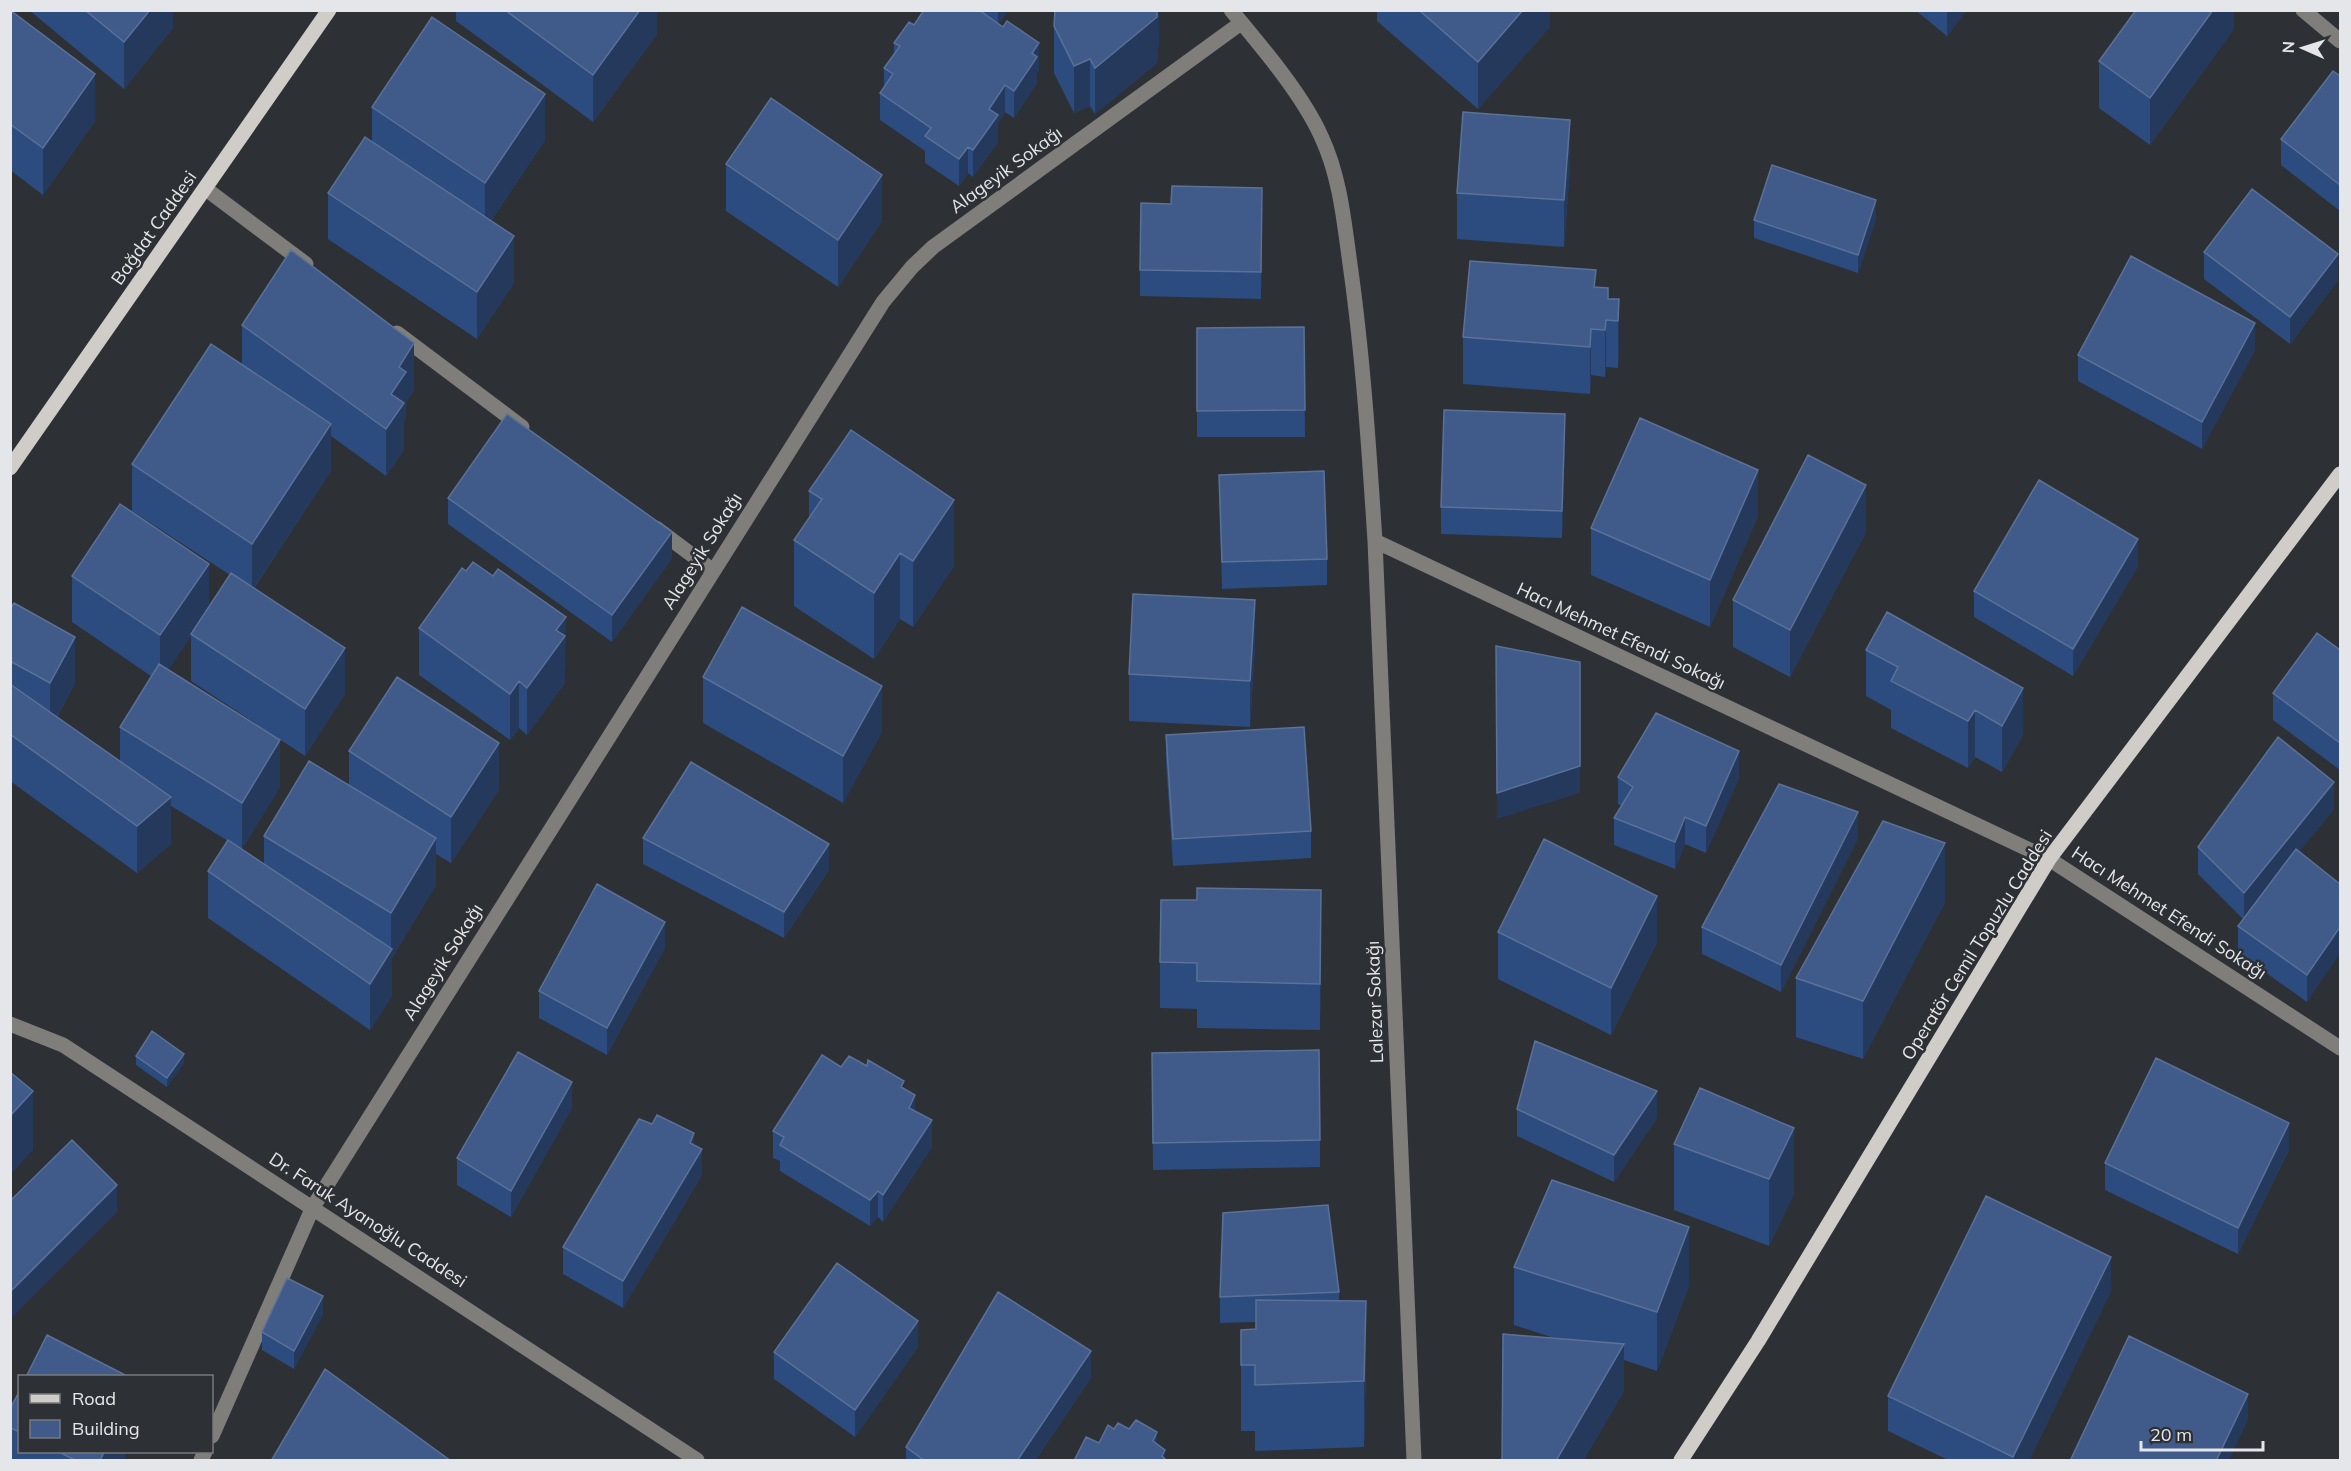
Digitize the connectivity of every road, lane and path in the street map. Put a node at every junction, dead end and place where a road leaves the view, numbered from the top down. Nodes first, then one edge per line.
1 (329, 10) edge
2 (1231, 10) edge
3 (2302, 10) edge
4 (1241, 23) junction
5 (2340, 40) edge
6 (206, 189) junction
7 (314, 270) edge
8 (381, 320) edge
9 (532, 435) edge
10 (10, 468) edge
11 (2340, 474) edge
12 (646, 520) edge
13 (1375, 541) junction
14 (712, 570) junction
15 (2049, 859) junction
16 (10, 1024) edge
17 (2340, 1048) edge
18 (313, 1207) junction
19 (213, 1434) edge
20 (697, 1461) edge
21 (1414, 1461) edge
22 (1681, 1461) edge

1 - 6 main road, Bağdat Caddesi
2 - 4 street
3 - 5 street
4 - 13 street
4 - 14 street, Alageyik Sokağı
6 - 7 street
6 - 10 main road, Bağdat Caddesi
8 - 9 street
11 - 15 main road, Operatör Cemil Topuzlu Caddesi
12 - 14 street
13 - 15 street, Hacı Mehmet Efendi Sokağı
13 - 21 street, Lalezar Sokağı
14 - 18 street, Alageyik Sokağı
15 - 17 street, Hacı Mehmet Efendi Sokağı
15 - 22 main road, Operatör Cemil Topuzlu Caddesi
16 - 18 street, Dr. Faruk Ayanoğlu Caddesi
18 - 19 street, Alageyik Sokağı
18 - 20 street, Dr. Faruk Ayanoğlu Caddesi

